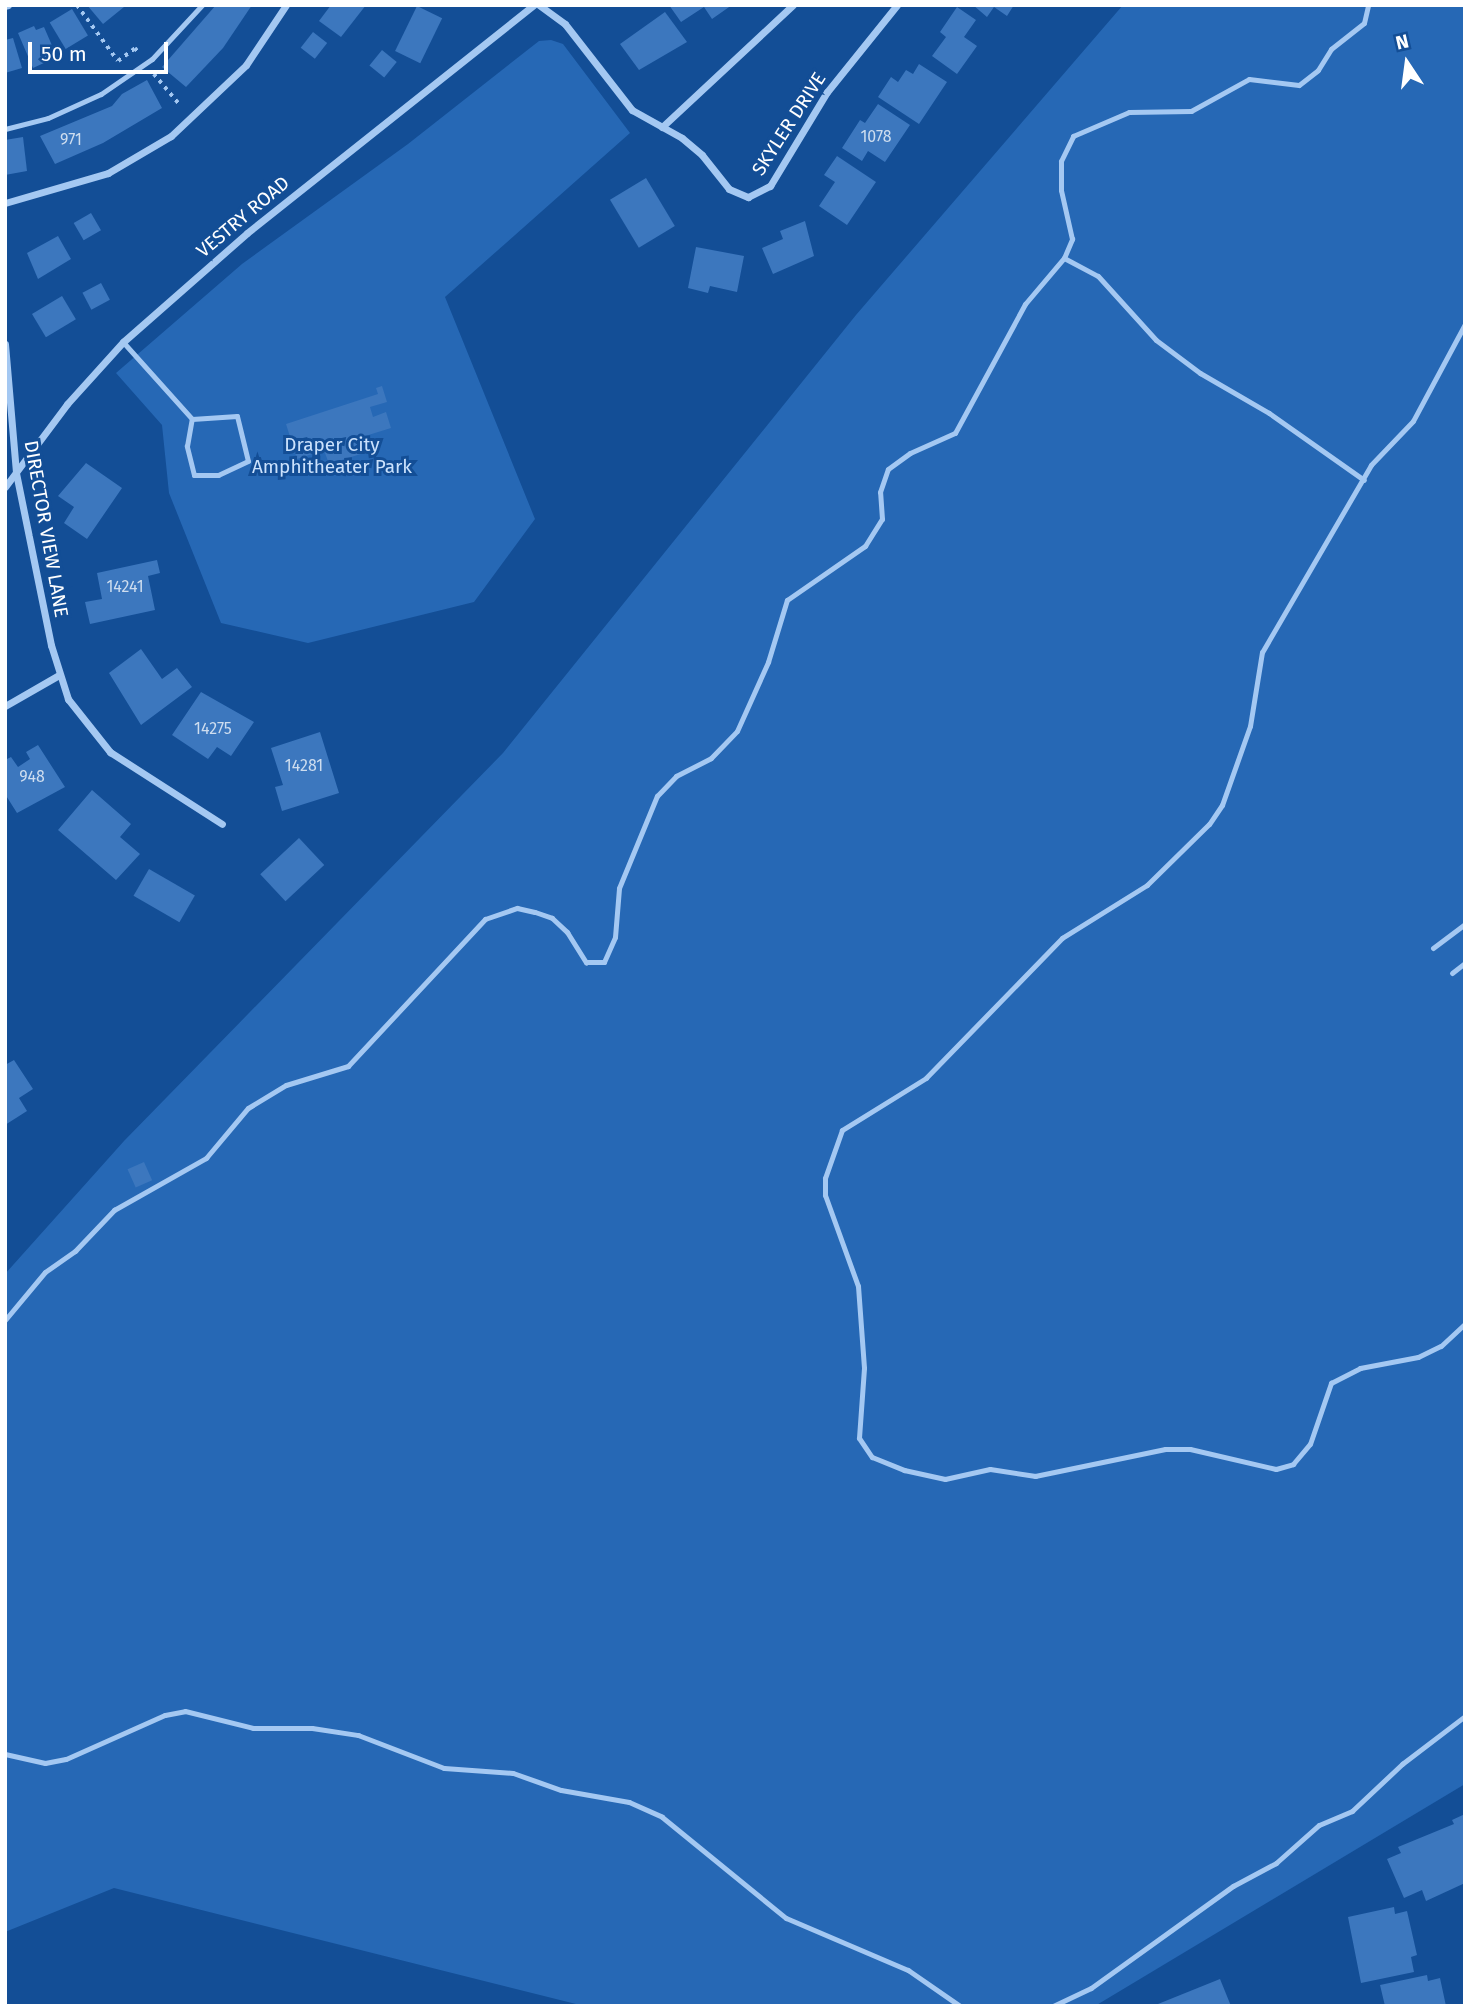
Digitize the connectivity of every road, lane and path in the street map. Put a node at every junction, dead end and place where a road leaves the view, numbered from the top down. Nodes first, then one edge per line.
1 (77, 5) edge
2 (202, 5) edge
3 (286, 5) edge
4 (537, 5) edge
5 (793, 5) edge
6 (897, 5) edge
7 (1368, 5) edge
8 (140, 55) dead end
9 (154, 74) dead end
10 (179, 104) dead end
11 (662, 127) junction
12 (5, 130) edge
13 (5, 203) edge
14 (1064, 258) junction
15 (1465, 324) edge
16 (122, 342) junction
17 (5, 344) edge
18 (192, 419) junction
19 (16, 473) junction
20 (1364, 480) junction
21 (5, 487) edge
22 (59, 676) junction
23 (5, 706) edge
24 (222, 824) dead end
25 (1465, 924) edge
26 (1433, 948) dead end
27 (1465, 963) edge
28 (1452, 973) dead end
29 (5, 1320) edge
30 (1465, 1324) edge
31 (1465, 1716) edge
32 (5, 1754) edge
33 (960, 2006) edge
34 (1054, 2006) edge

1 - 8 path
2 - 12 lane
3 - 13 street
4 - 11 street, SKYLER DRIVE
4 - 16 street, VESTRY ROAD
5 - 11 street
6 - 11 street, SKYLER DRIVE
7 - 14 lane
9 - 10 path
14 - 20 lane
14 - 29 lane
15 - 20 lane
16 - 18 lane
16 - 19 street, VESTRY ROAD
17 - 19 street, DIRECTOR VIEW LANE
18 - 18 lane
19 - 21 street, VESTRY ROAD
19 - 22 street, DIRECTOR VIEW LANE
20 - 30 lane
22 - 23 street
22 - 24 street, DIRECTOR VIEW LANE
25 - 26 lane
27 - 28 lane
31 - 34 lane
32 - 33 lane

